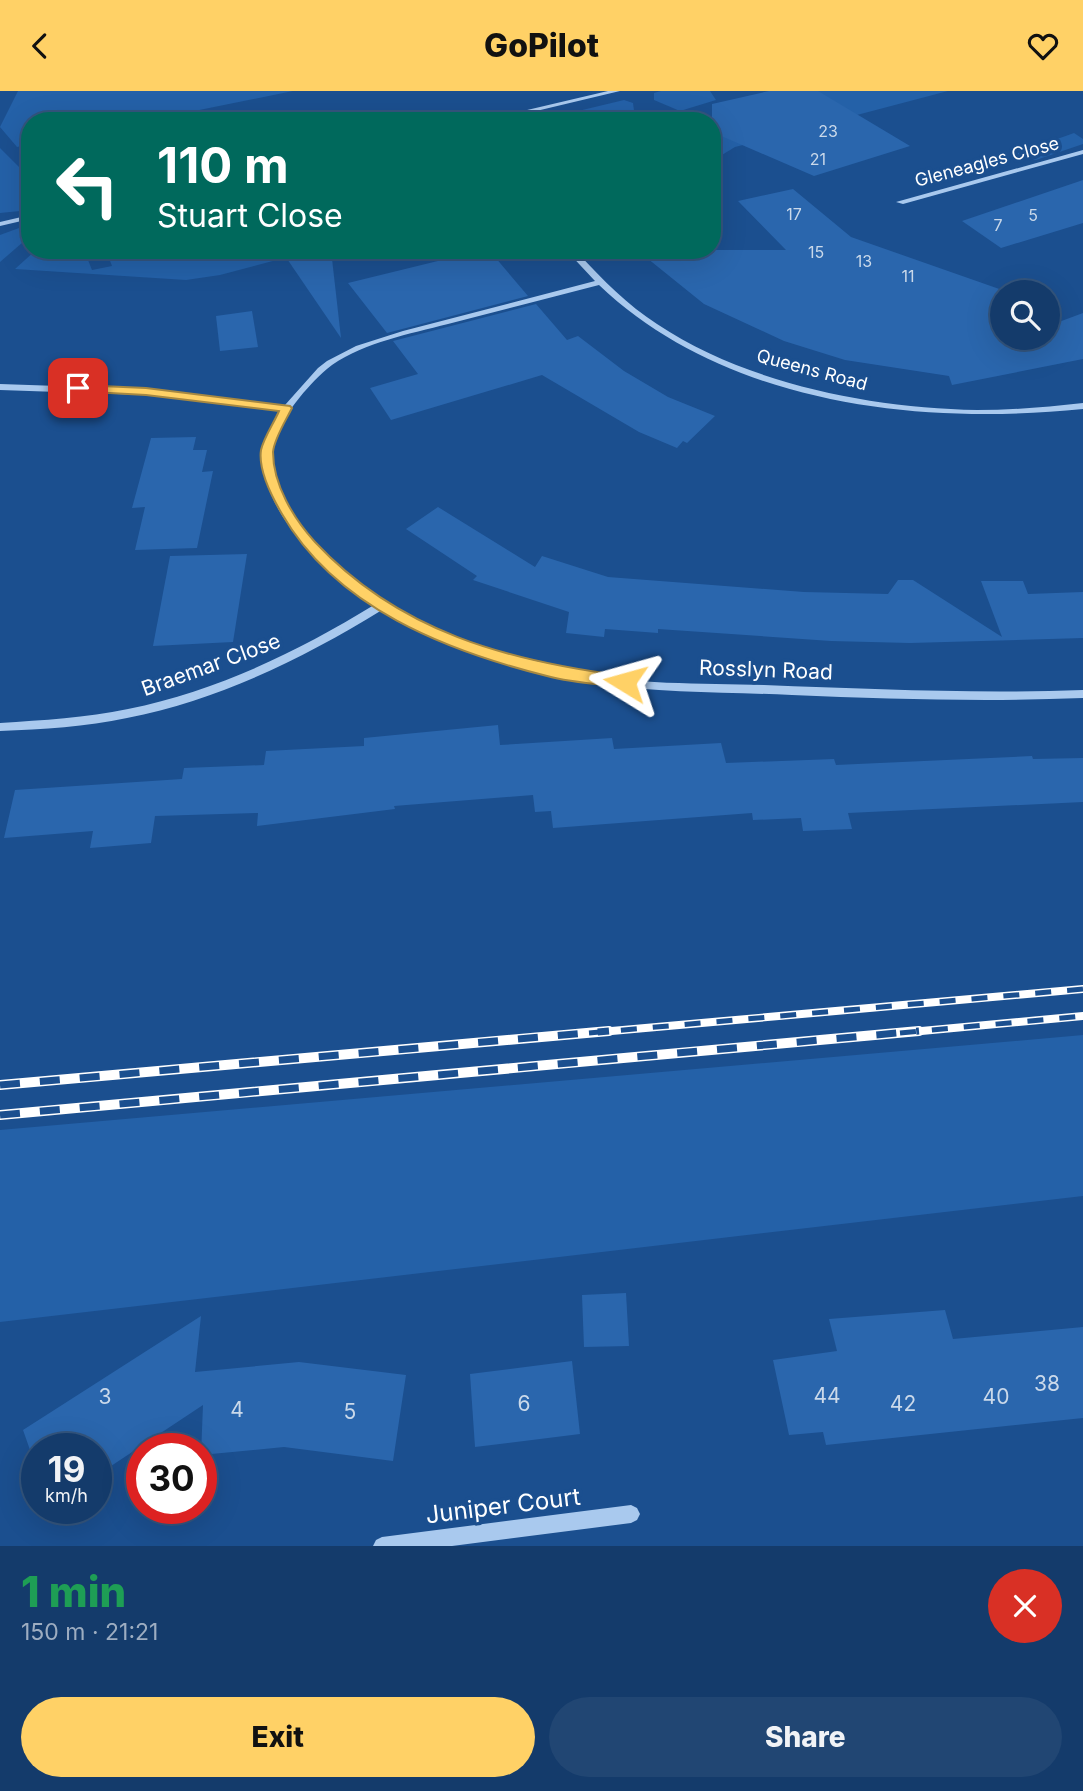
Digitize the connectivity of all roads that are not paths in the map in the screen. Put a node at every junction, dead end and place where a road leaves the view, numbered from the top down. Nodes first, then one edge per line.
1 (617, 91) edge
2 (524, 112) edge
3 (1083, 152) edge
4 (901, 202) dead end
5 (21, 219) edge
6 (0, 223) edge
7 (578, 259) edge
8 (600, 282) junction
9 (0, 387) edge
10 (1083, 406) edge
11 (286, 408) junction
12 (382, 606) junction
13 (1083, 694) edge
14 (0, 727) edge
15 (631, 1514) dead end
16 (382, 1546) edge

1 - 2 street
3 - 4 street, Gleneagles Close
5 - 6 street
7 - 8 street, Queens Road
8 - 10 street, Queens Road
8 - 11 street, Rosslyn Road
9 - 11 street
11 - 12 street, Rosslyn Road
12 - 13 street, Rosslyn Road
12 - 14 street, Braemar Close
15 - 16 street, Juniper Court

